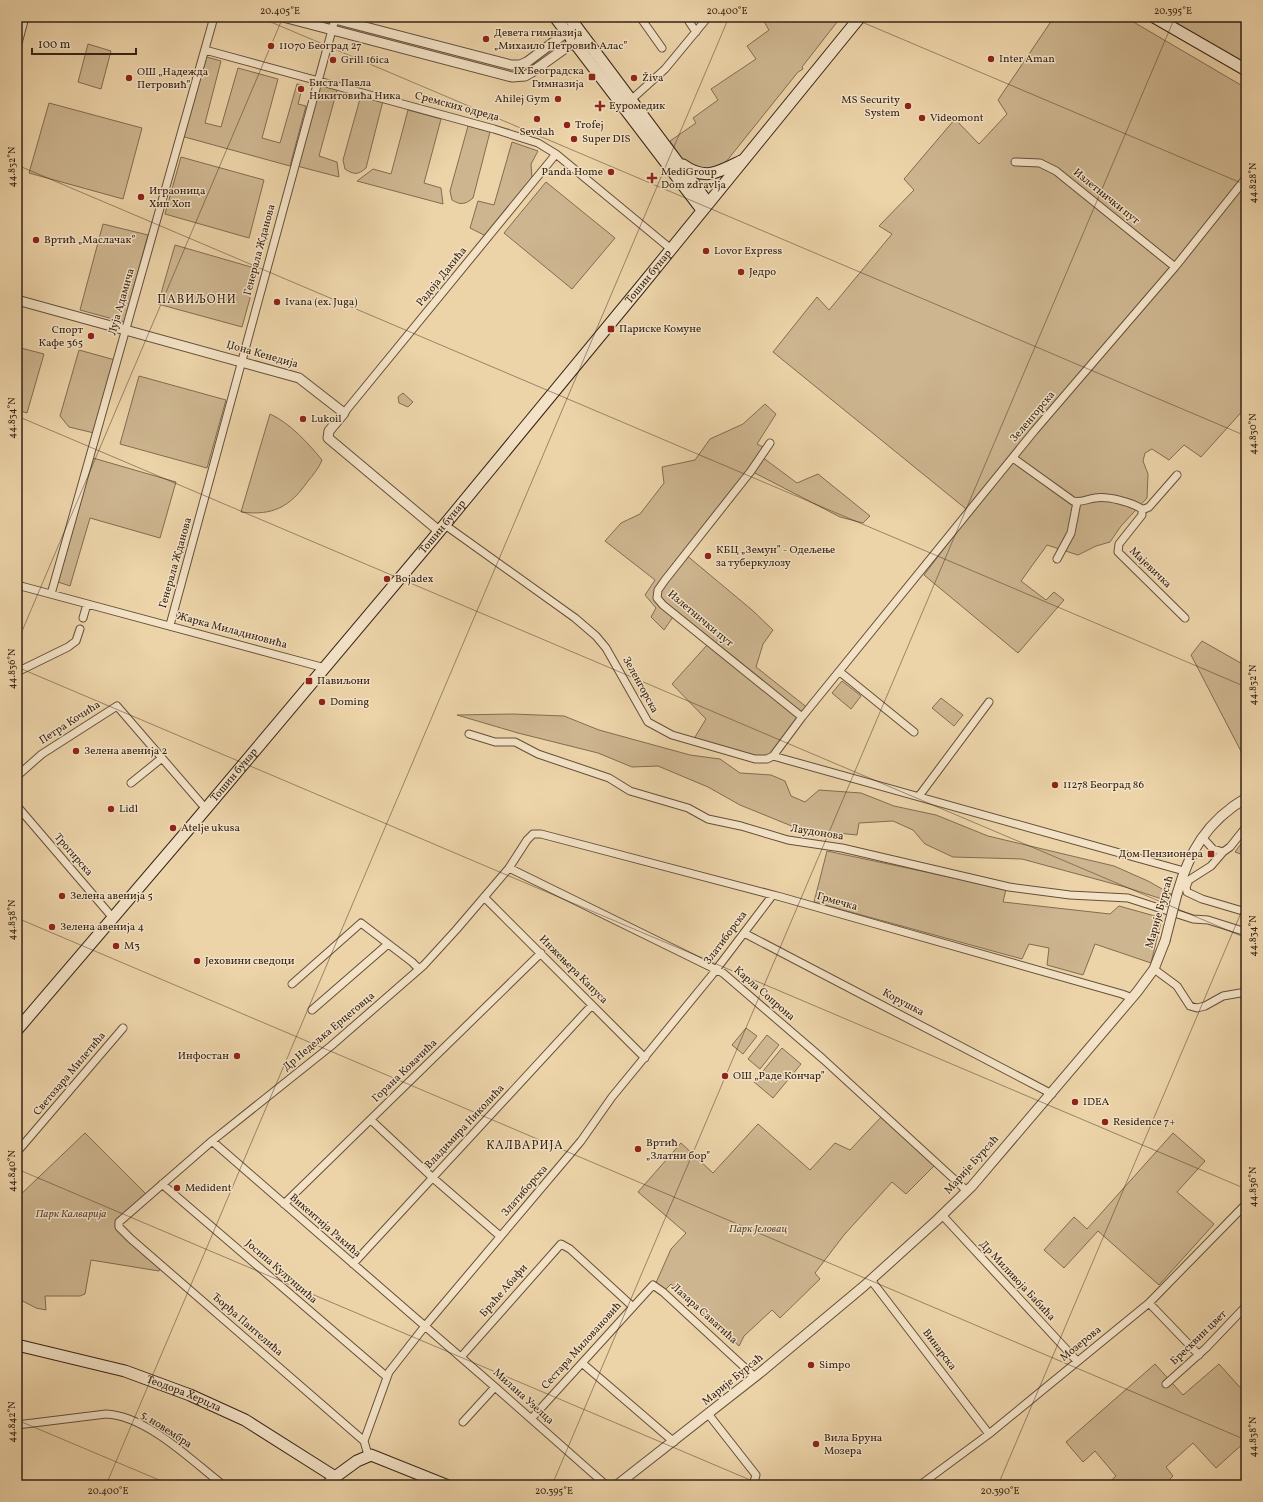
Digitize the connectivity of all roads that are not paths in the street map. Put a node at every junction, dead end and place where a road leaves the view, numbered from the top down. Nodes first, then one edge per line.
1 (25, 17) edge
2 (214, 17) edge
3 (283, 17) edge
4 (555, 17) edge
5 (640, 17) edge
6 (686, 17) edge
7 (708, 17) edge
8 (860, 17) edge
9 (1154, 17) edge
10 (331, 18) edge
11 (570, 25) edge
12 (332, 31) junction
13 (696, 32) junction
14 (579, 39) junction
15 (17, 47) edge
16 (662, 48) dead end
17 (205, 50) junction
18 (1246, 70) edge
19 (318, 81) junction
20 (631, 100) junction
21 (556, 154) junction
22 (746, 158) junction
23 (675, 159) junction
24 (1016, 162) dead end
25 (1246, 178) edge
26 (705, 207) junction
27 (671, 249) junction
28 (1175, 267) junction
29 (17, 300) edge
30 (125, 330) junction
31 (241, 361) junction
32 (344, 413) junction
33 (770, 443) dead end
34 (1013, 458) junction
35 (1177, 475) dead end
36 (1077, 502) junction
37 (1142, 510) junction
38 (442, 528) junction
39 (1057, 559) dead end
40 (17, 585) edge
41 (51, 594) junction
42 (87, 604) junction
43 (83, 618) dead end
44 (1185, 618) dead end
45 (170, 625) junction
46 (80, 629) dead end
47 (325, 668) junction
48 (17, 672) edge
49 (840, 672) junction
50 (989, 702) dead end
51 (802, 717) junction
52 (914, 732) dead end
53 (469, 734) dead end
54 (773, 756) junction
55 (162, 758) junction
56 (17, 776) edge
57 (131, 783) dead end
58 (919, 796) junction
59 (1246, 798) edge
60 (17, 806) edge
61 (206, 809) junction
62 (1246, 827) edge
63 (533, 834) joint
64 (1202, 837) junction
65 (1223, 852) junction
66 (509, 868) junction
67 (1184, 871) junction
68 (772, 896) junction
69 (484, 897) junction
70 (1246, 912) edge
71 (113, 918) junction
72 (1246, 932) edge
73 (744, 933) junction
74 (388, 944) junction
75 (541, 953) junction
76 (418, 969) junction
77 (716, 969) junction
78 (1154, 969) junction
79 (292, 984) dead end
80 (1246, 992) edge
81 (1132, 998) junction
82 (592, 1005) junction
83 (312, 1010) dead end
84 (123, 1028) dead end
85 (17, 1030) edge
86 (645, 1058) junction
87 (1052, 1094) junction
88 (370, 1120) junction
89 (212, 1141) junction
90 (20, 1144) edge
91 (17, 1152) edge
92 (433, 1178) junction
93 (162, 1184) junction
94 (967, 1191) junction
95 (284, 1204) junction
96 (1245, 1206) edge
97 (942, 1215) junction
98 (119, 1224) joint
99 (500, 1236) junction
100 (353, 1264) junction
101 (871, 1280) junction
102 (1149, 1303) junction
103 (632, 1306) junction
104 (1246, 1306) edge
105 (425, 1326) junction
106 (17, 1345) edge
107 (1199, 1355) junction
108 (461, 1357) junction
109 (1076, 1361) junction
110 (582, 1363) junction
111 (387, 1377) junction
112 (755, 1377) junction
113 (1166, 1384) dead end
114 (496, 1387) junction
115 (709, 1415) junction
116 (531, 1419) junction
117 (462, 1422) dead end
118 (17, 1425) edge
119 (988, 1434) junction
120 (364, 1440) junction
121 (674, 1442) junction
122 (368, 1455) junction
123 (335, 1476) junction
124 (223, 1485) edge
125 (323, 1485) edge
126 (446, 1485) edge
127 (606, 1485) edge
128 (617, 1485) edge
129 (753, 1485) edge
130 (920, 1485) edge

1 - 15 street
2 - 17 street, Луја Адамича
3 - 12 street
4 - 11 main road
5 - 16 street
6 - 13 street
7 - 13 street
8 - 22 main road, Тошин бунар
9 - 18 main road
10 - 11 street
10 - 12 street, Генерала Жданова
11 - 14 main road
12 - 14 street
12 - 19 street, Генерала Жданова
13 - 20 street
14 - 20 main road
14 - 26 main road
17 - 19 street, Сремских одреда
17 - 30 street, Луја Адамича
19 - 21 street, Сремских одреда
19 - 31 street, Генерала Жданова
20 - 23 main road
21 - 27 street, Сремских одреда
21 - 32 street, Радоја Дакића
22 - 23 main road
22 - 26 main road, Тошин бунар
23 - 26 main road
24 - 28 street, Излетнички пут
25 - 28 street, Зеленгорска
26 - 27 main road, Тошин бунар
27 - 38 main road, Тошин бунар
28 - 34 street, Зеленгорска
29 - 30 street, Џона Кенедија
30 - 31 street, Џона Кенедија
30 - 41 street, Луја Адамича
31 - 32 street, Џона Кенедија
31 - 45 street, Генерала Жданова
32 - 38 street
33 - 51 street, Излетнички пут
34 - 36 street
34 - 49 street, Зеленгорска
35 - 37 street, Мајевичка
36 - 37 street
36 - 39 street
37 - 44 street, Мајевичка
38 - 47 main road, Тошин бунар
38 - 54 street, Зеленгорска
40 - 41 street, Жарка Миладиновића
41 - 42 street, Жарка Миладиновића
42 - 43 street
42 - 45 street, Жарка Миладиновића
45 - 47 street, Жарка Миладиновића
46 - 48 street
47 - 61 main road, Тошин бунар
49 - 51 street, Зеленгорска
49 - 52 street
50 - 58 street
51 - 54 street, Зеленгорска
53 - 72 street, Лаудонова
54 - 58 street
55 - 56 street, Петра Кочића
55 - 57 street
55 - 61 street
58 - 67 street
59 - 64 street, Марије Бурсаћ
60 - 71 street, Трогирска
61 - 71 main road, Тошин бунар
62 - 65 street
63 - 66 street, Др Недељка Ерцеговца
63 - 68 street, Грмечка
64 - 65 street
64 - 67 street, Марије Бурсаћ
65 - 70 street
66 - 69 street, Др Недељка Ерцеговца
66 - 77 street, Карла Сопрона
67 - 78 street, Марије Бурсаћ, bridge
68 - 73 street, Златиборска
68 - 81 street, Грмечка
69 - 75 street, Инжењера Капуса
69 - 76 street, Др Недељка Ерцеговца
71 - 85 main road, Тошин бунар
73 - 77 street, Златиборска
73 - 87 street, Корушка
74 - 76 street
74 - 79 street
74 - 83 street
75 - 82 street, Инжењера Капуса
75 - 88 street, Горана Ковачића
76 - 89 street, Др Недељка Ерцеговца
77 - 86 street, Златиборска
77 - 94 street, Карла Сопрона
78 - 80 street
78 - 81 street, Марије Бурсаћ
81 - 87 street, Марије Бурсаћ
82 - 86 street, Инжењера Капуса
82 - 92 street, Владимира Николића
84 - 90 street, Светозара Милетића
86 - 99 street, Златиборска
87 - 94 street, Марије Бурсаћ
88 - 92 street
88 - 95 street, Горана Ковачића
89 - 93 street, Др Недељка Ерцеговца
89 - 95 street, Викентија Ракића
90 - 91 street, Светозара Милетића
92 - 99 street
92 - 100 street, Владимира Николића
93 - 98 street, Др Недељка Ерцеговца
93 - 111 street, Јосипа Кулунџића
94 - 97 street, Марије Бурсаћ
95 - 100 street, Викентија Ракића
96 - 102 street, Мозерова
97 - 101 street, Марије Бурсаћ
97 - 109 street, Др Миливоја Бабића
98 - 120 street, Ђорђа Пантелића
99 - 105 street, Златиборска
100 - 105 street, Викентија Ракића
101 - 112 street, Марије Бурсаћ
101 - 119 street, Винарска
102 - 107 street
102 - 109 street, Мозерова
103 - 108 street, Браће Абафи
103 - 110 street, Сестара Миловановић
103 - 112 street, Лазара Саватића
104 - 107 street, Бресквин цвет
105 - 108 street, Милана Узелца
105 - 111 street, Златиборска
106 - 123 main road, Теодора Херцла
107 - 113 street, Бресквин цвет
108 - 114 street, Милана Узелца
109 - 119 street, Мозерова
110 - 116 street, Сестара Миловановић
110 - 121 street
111 - 120 street, Златиборска
112 - 115 street, Марије Бурсаћ
114 - 116 street, Милана Узелца
114 - 117 street
115 - 121 street, Марије Бурсаћ
115 - 129 street
116 - 127 street, Милана Узелца
118 - 124 street, 5. новембра
119 - 130 street, Мозерова
120 - 122 street
121 - 128 street, Марије Бурсаћ
122 - 123 main road
122 - 126 main road
123 - 125 street

